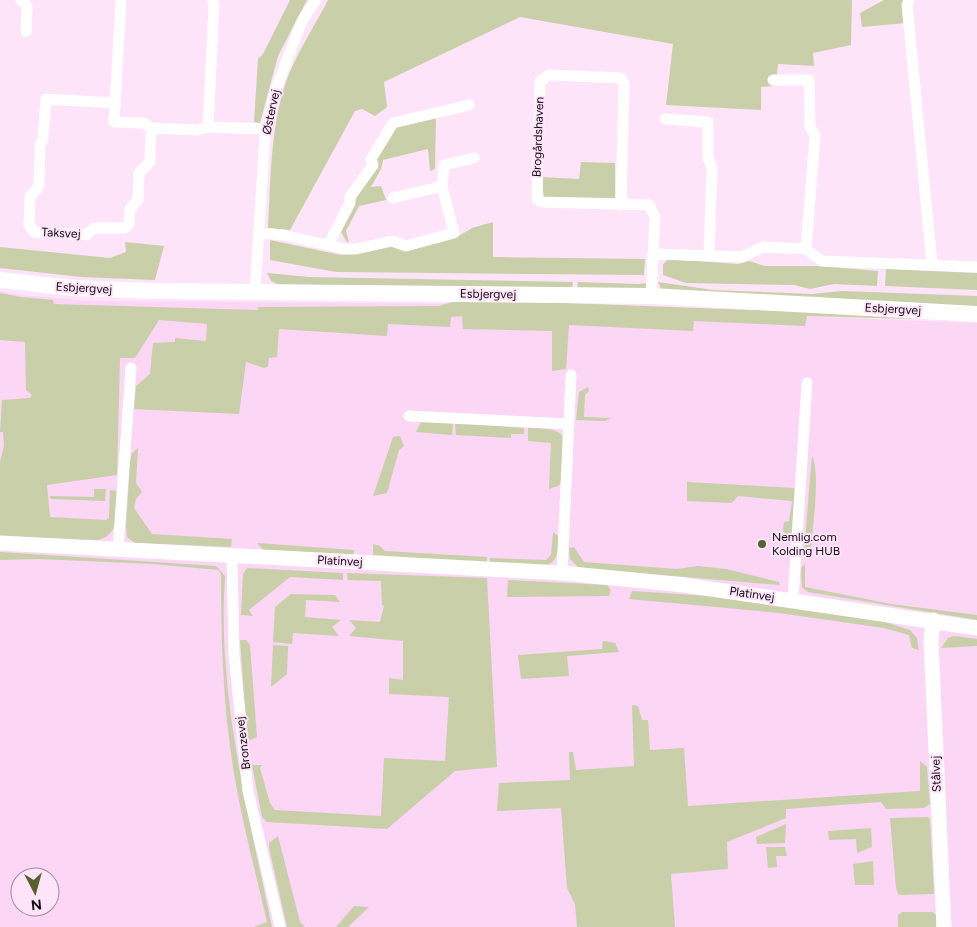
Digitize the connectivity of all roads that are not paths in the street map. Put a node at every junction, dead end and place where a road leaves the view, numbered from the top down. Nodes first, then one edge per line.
1 (21, 0) edge
2 (121, 0) edge
3 (212, 0) edge
4 (316, 0) edge
5 (909, 0) edge
6 (26, 32) dead end
7 (773, 80) dead end
8 (115, 103) junction
9 (469, 106) dead end
10 (665, 119) dead end
11 (208, 127) junction
12 (151, 128) junction
13 (267, 129) junction
14 (474, 158) dead end
15 (442, 186) junction
16 (393, 198) dead end
17 (621, 205) junction
18 (260, 233) junction
19 (328, 245) junction
20 (806, 249) junction
21 (654, 254) junction
22 (709, 255) junction
23 (932, 264) junction
24 (977, 267) edge
25 (0, 280) edge
26 (255, 291) junction
27 (651, 296) junction
28 (977, 314) edge
29 (131, 368) dead end
30 (571, 375) dead end
31 (807, 383) dead end
32 (409, 416) dead end
33 (569, 424) junction
34 (0, 543) edge
35 (118, 549) junction
36 (232, 555) junction
37 (562, 573) junction
38 (792, 599) junction
39 (933, 620) junction
40 (977, 628) edge
41 (280, 927) edge
42 (944, 927) edge

1 - 6 street
2 - 8 street
3 - 11 street
4 - 13 street, Østervej
5 - 23 street
7 - 20 street
8 - 12 street
8 - 12 street, Taksvej
9 - 19 street
10 - 22 street
11 - 12 street
11 - 13 street
13 - 18 street, Østervej
14 - 15 street
15 - 16 street
15 - 19 street
17 - 17 street, Brogårdshaven
17 - 21 street, Brogårdshaven
18 - 19 street
18 - 26 street, Østervej
20 - 22 street
20 - 23 street
21 - 22 street
21 - 27 street, Brogårdshaven
23 - 24 street
25 - 26 main road, Esbjergvej
26 - 27 main road, Esbjergvej
27 - 28 main road, Esbjergvej
29 - 35 street
30 - 33 street
31 - 38 street, Platinvej
32 - 33 street
33 - 37 street
34 - 35 street, Platinvej
35 - 36 street, Platinvej
36 - 37 street, Platinvej
36 - 41 street, Bronzevej
37 - 38 street, Platinvej
38 - 39 street, Platinvej
39 - 40 street, Platinvej
39 - 42 street, Stålvej

